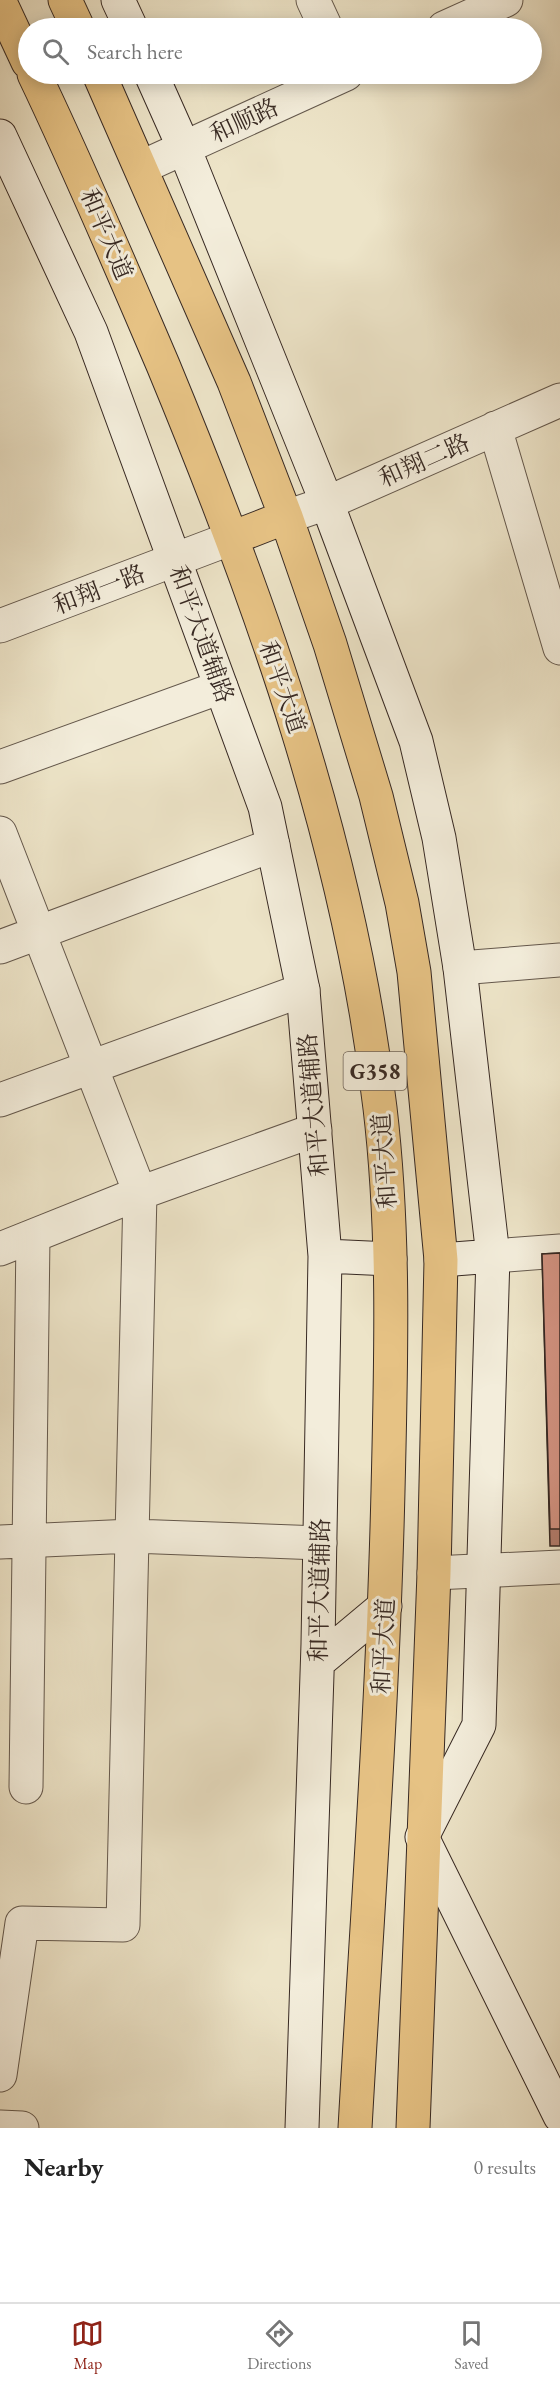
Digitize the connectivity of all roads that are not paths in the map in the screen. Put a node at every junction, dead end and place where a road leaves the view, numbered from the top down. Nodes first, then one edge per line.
1 (65, 0) edge
2 (118, 0) edge
3 (313, 0) edge
4 (506, 0) edge
5 (0, 2) edge
6 (73, 18) edge
7 (126, 18) edge
8 (321, 18) edge
9 (466, 18) edge
10 (18, 41) edge
11 (39, 84) edge
12 (104, 84) edge
13 (155, 84) edge
14 (324, 84) edge
15 (0, 136) edge
16 (184, 148) junction
17 (142, 167) junction
18 (560, 400) edge
19 (495, 428) junction
20 (327, 503) junction
21 (286, 517) junction
22 (232, 537) junction
23 (175, 561) junction
24 (0, 626) edge
25 (560, 648) edge
26 (221, 687) junction
27 (0, 767) edge
28 (0, 833) edge
29 (273, 845) junction
30 (38, 932) junction
31 (0, 946) edge
32 (560, 960) edge
33 (460, 968) junction
34 (414, 972) junction
35 (303, 990) junction
36 (90, 1066) junction
37 (0, 1100) edge
38 (315, 1130) junction
39 (140, 1193) junction
40 (33, 1236) junction
41 (0, 1249) edge
42 (560, 1251) edge
43 (325, 1256) junction
44 (493, 1256) junction
45 (390, 1259) junction
46 (441, 1260) junction
47 (132, 1536) junction
48 (15, 1542) edge
49 (320, 1543) junction
50 (560, 1567) edge
51 (483, 1571) junction
52 (434, 1574) junction
53 (385, 1606) junction
54 (318, 1662) junction
55 (26, 1787) dead end
56 (422, 1837) junction
57 (0, 2075) edge
58 (560, 2116) edge
59 (0, 2127) edge
60 (22, 2128) edge
61 (302, 2128) edge
62 (355, 2128) edge
63 (413, 2128) edge

1 - 6 highway
2 - 7 street
3 - 8 street
4 - 9 street
5 - 10 highway
11 - 22 highway, 和平大道 / G358
12 - 17 highway, 和平大道 / G358
13 - 16 street
14 - 16 street, 和顺路
15 - 23 street, 和平大道辅路
16 - 17 street, 和顺路
16 - 20 street
17 - 21 highway, 和平大道 / G358
18 - 19 street, 和翔二路
19 - 20 street, 和翔二路
19 - 25 street
20 - 21 street, 和翔二路
20 - 33 street
21 - 22 highway
21 - 34 highway, 和平大道 / G358
22 - 23 street, 和翔一路
22 - 45 highway, 和平大道 / G358
23 - 24 street, 和翔一路
23 - 26 street, 和平大道辅路
26 - 27 street
26 - 29 street, 和平大道辅路
28 - 30 street
29 - 30 street
29 - 35 street, 和平大道辅路
30 - 31 street
30 - 36 street
32 - 33 street
33 - 34 street
33 - 44 street
34 - 46 highway, 和平大道 / G358
35 - 36 street
35 - 38 street, 和平大道辅路
36 - 37 street
36 - 39 street
38 - 39 street
38 - 43 street, 和平大道辅路
39 - 40 street
39 - 47 street
40 - 41 street
40 - 48 street
42 - 44 street
43 - 45 street
43 - 49 street, 和平大道辅路
44 - 46 street
44 - 51 street
45 - 46 highway
45 - 53 highway, 和平大道 / G358
46 - 52 highway, 和平大道 / G358
47 - 48 street
47 - 49 street
47 - 57 street
48 - 55 street
49 - 54 street, 和平大道辅路
50 - 51 street
51 - 52 street
51 - 56 street
52 - 56 highway, 和平大道 / G358
53 - 54 street
53 - 62 highway, 和平大道 / G358
54 - 61 street, 和平大道辅路
56 - 58 street
56 - 63 highway, 和平大道 / G358
59 - 60 street

